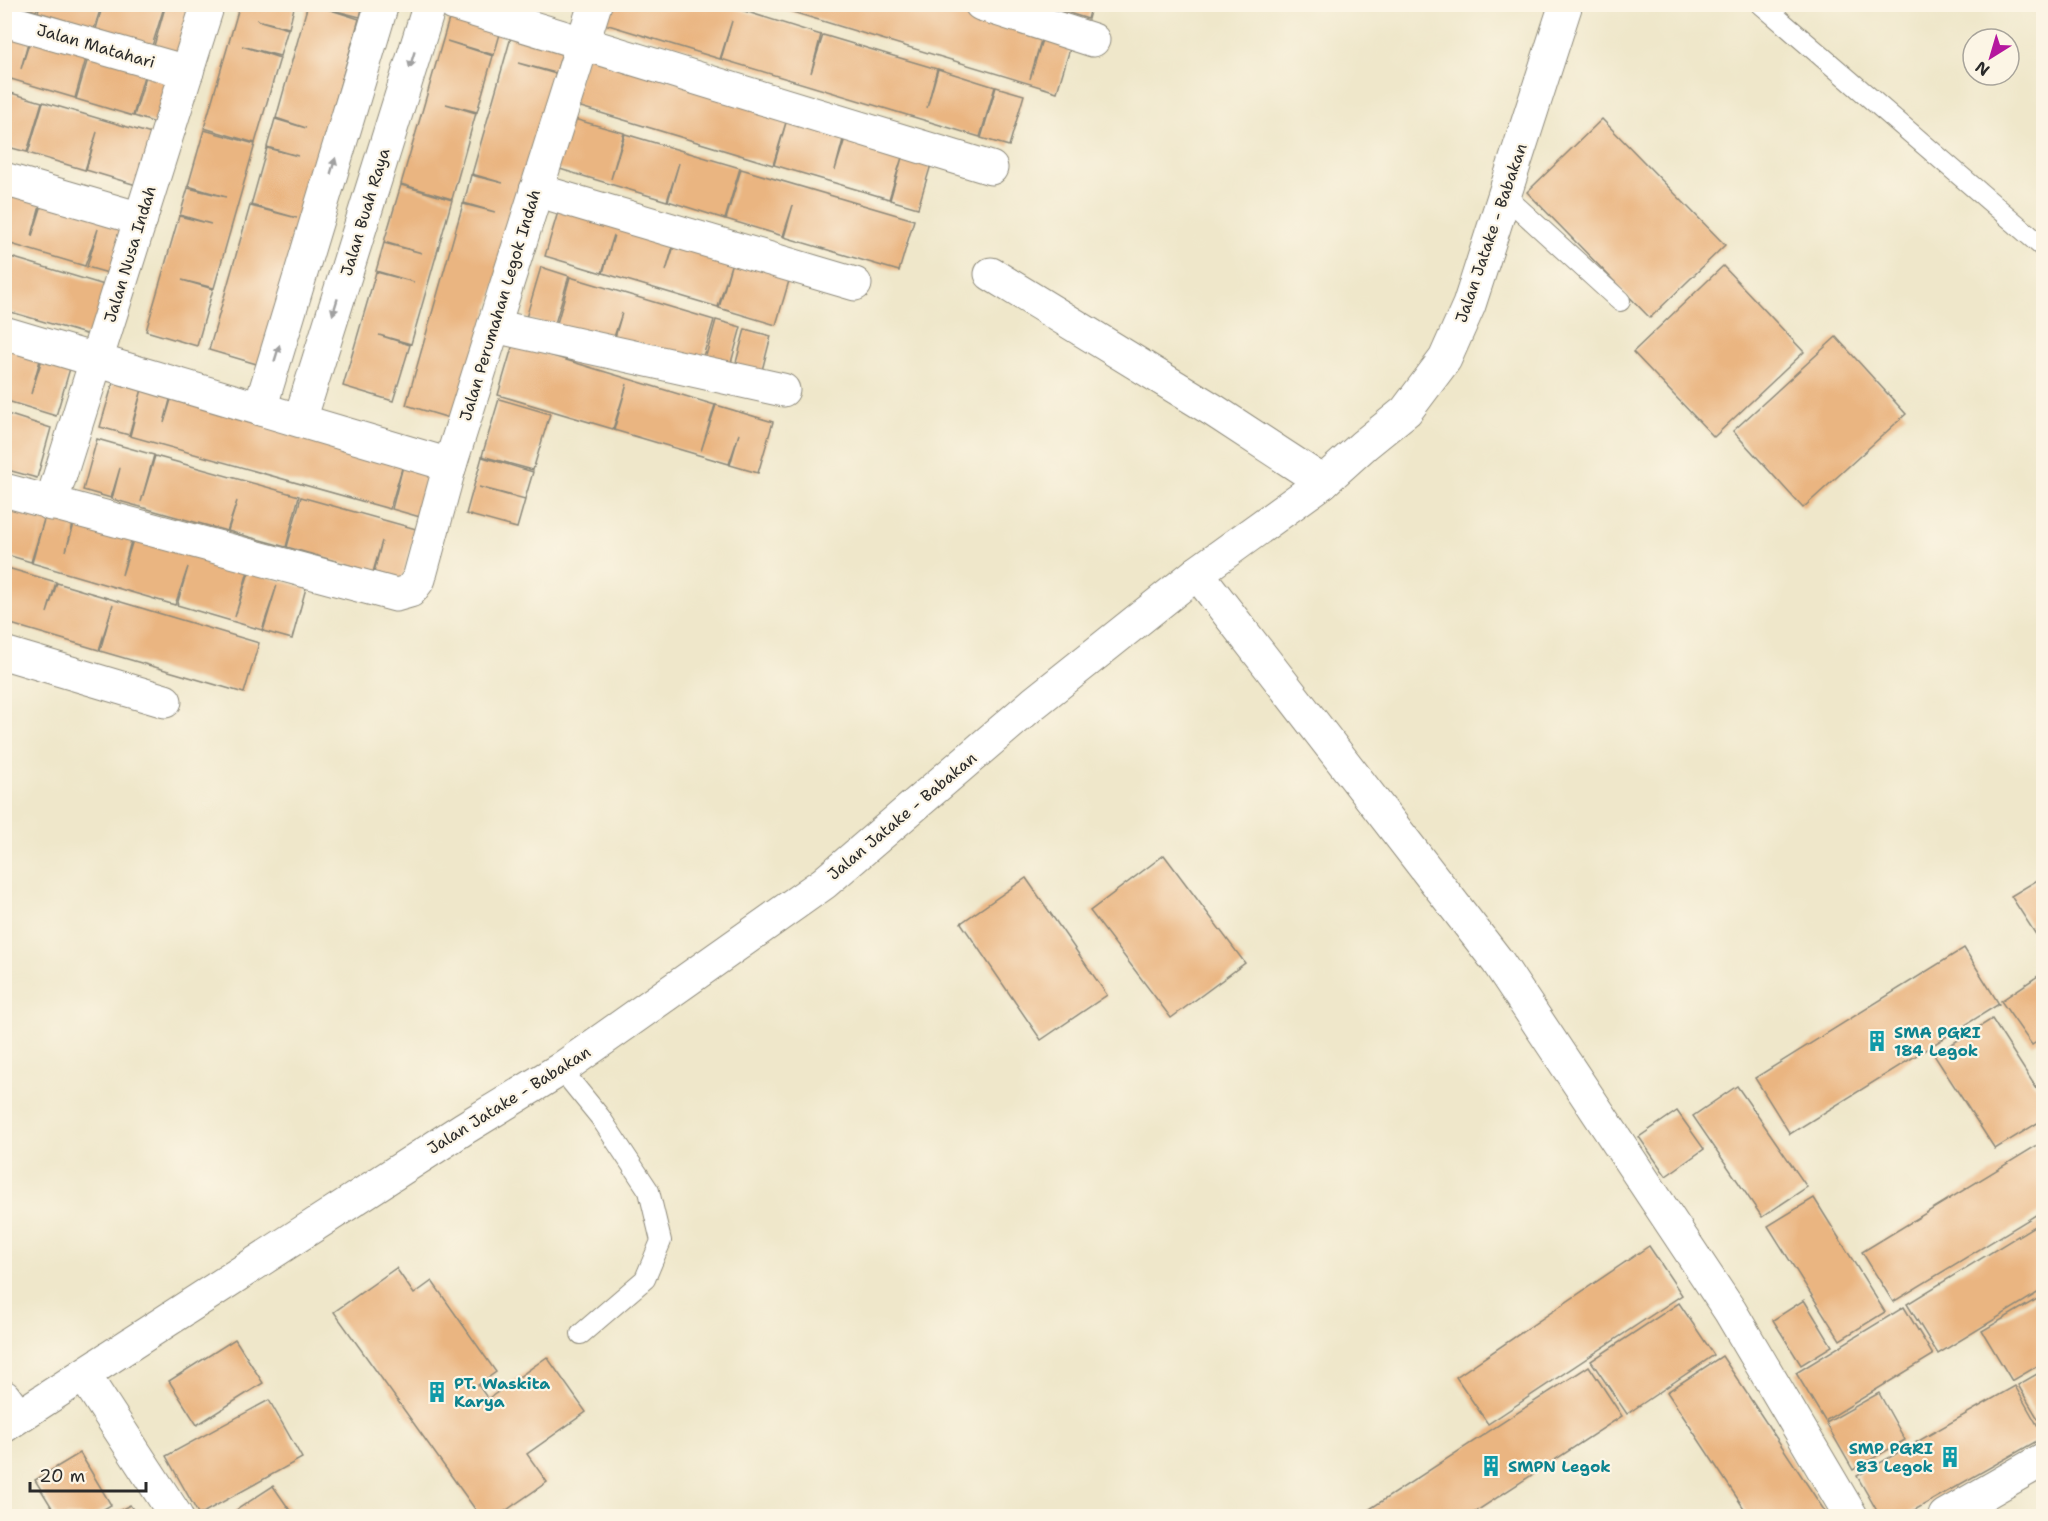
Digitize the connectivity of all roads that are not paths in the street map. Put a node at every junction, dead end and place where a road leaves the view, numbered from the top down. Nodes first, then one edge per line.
1 (208, 4) edge
2 (382, 4) edge
3 (430, 4) edge
4 (454, 4) edge
5 (594, 4) edge
6 (981, 4) edge
7 (1566, 4) edge
8 (1761, 4) edge
9 (4, 20) edge
10 (1092, 40) dead end
11 (582, 44) junction
12 (187, 72) junction
13 (991, 168) dead end
14 (4, 179) edge
15 (536, 190) junction
16 (1504, 195) junction
17 (141, 219) junction
18 (2043, 248) edge
19 (991, 274) dead end
20 (855, 284) dead end
21 (1620, 301) dead end
22 (494, 326) junction
23 (4, 333) edge
24 (96, 360) junction
25 (783, 390) dead end
26 (260, 409) junction
27 (300, 420) junction
28 (450, 465) junction
29 (1323, 483) junction
30 (4, 490) edge
31 (51, 504) junction
32 (1197, 573) junction
33 (4, 653) edge
34 (165, 701) dead end
35 (561, 1070) junction
36 (580, 1334) dead end
37 (84, 1376) junction
38 (9, 1413) edge
39 (2043, 1459) edge
40 (176, 1516) edge
41 (1851, 1516) edge
42 (1946, 1516) edge

1 - 12 street, Jalan Nusa Indah
26 -> 2 street
3 -> 27 street, Jalan Buah Raya
4 - 11 street
5 - 11 street, Jalan Perumahan Legok Indah
6 - 10 street
7 - 16 street, Jalan Jatake - Babakan
8 - 18 lane
9 - 12 street, Jalan Matahari
11 - 13 street
11 - 15 street, Jalan Perumahan Legok Indah
12 - 17 street, Jalan Nusa Indah
14 - 17 street
15 - 20 street
15 - 22 street, Jalan Perumahan Legok Indah
16 - 21 lane
16 - 29 street, Jalan Jatake - Babakan
17 - 24 street, Jalan Nusa Indah
19 - 29 street
22 - 25 street
22 - 28 street, Jalan Perumahan Legok Indah
23 - 24 street
24 - 26 street
24 - 31 street, Jalan Nusa Indah
26 - 27 street
27 - 28 street
28 - 31 street, Jalan Perumahan Legok Indah
29 - 32 street, Jalan Jatake - Babakan
30 - 31 street
32 - 35 street, Jalan Jatake - Babakan
32 - 41 street
33 - 34 street
35 - 36 lane
35 - 37 street, Jalan Jatake - Babakan
37 - 38 street, Jalan Jatake - Babakan
37 - 40 street
39 - 42 street

